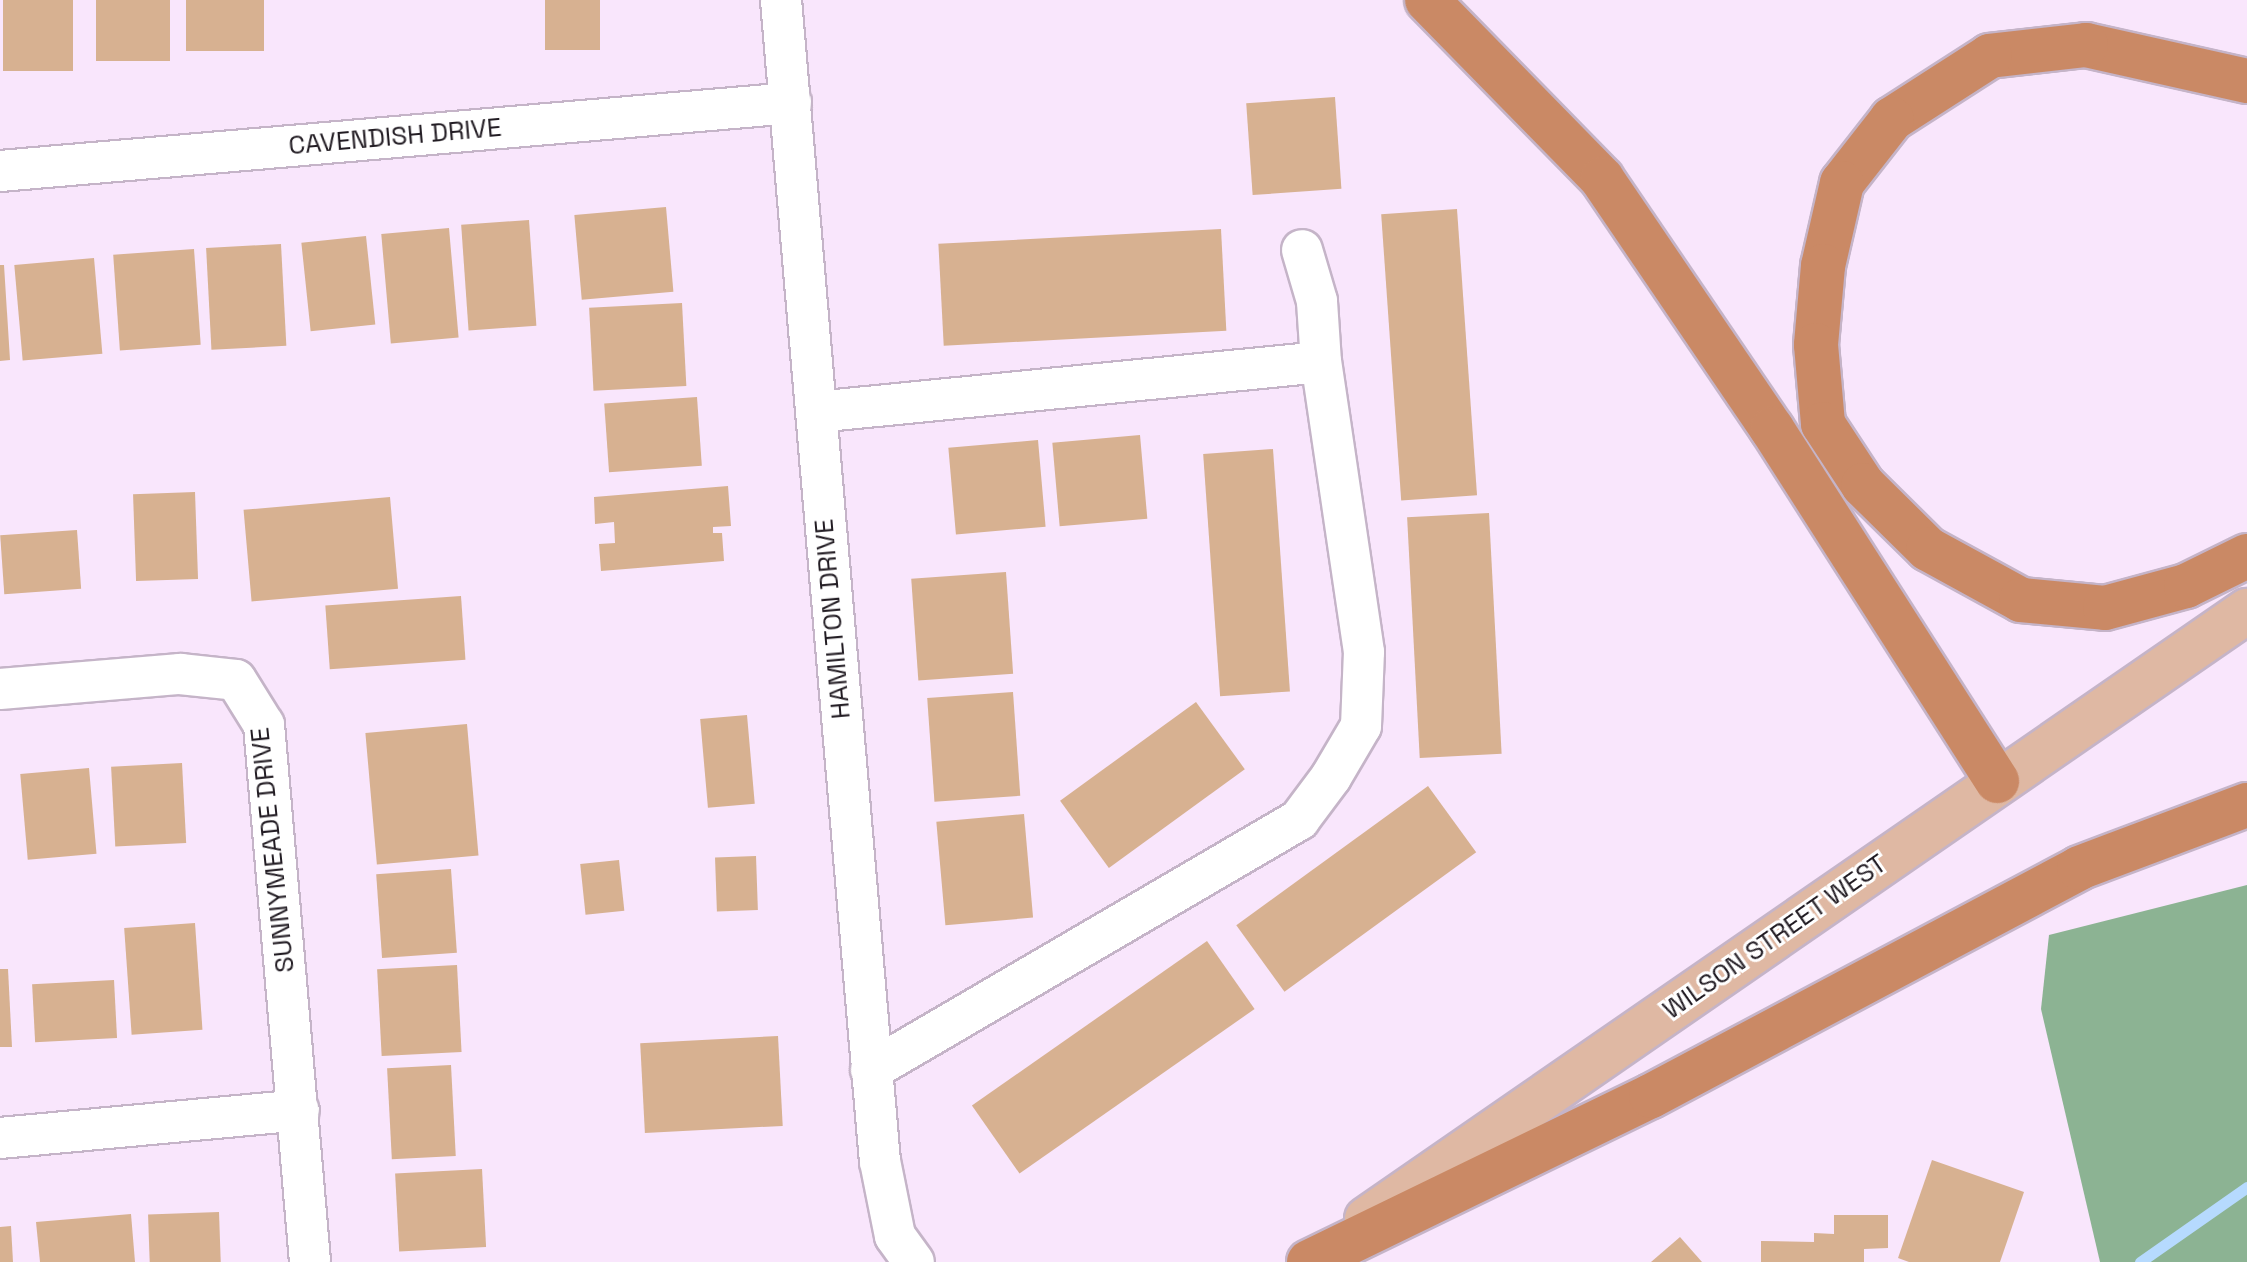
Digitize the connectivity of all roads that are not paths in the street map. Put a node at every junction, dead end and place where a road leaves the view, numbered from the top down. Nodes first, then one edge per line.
1 (781, 0) edge
2 (1427, 0) edge
3 (2247, 81) edge
4 (791, 103) junction
5 (0, 171) edge
6 (1302, 250) dead end
7 (1321, 362) junction
8 (816, 412) junction
9 (2247, 556) edge
10 (2247, 611) edge
11 (0, 689) edge
12 (1997, 781) junction
13 (2247, 805) edge
14 (871, 1070) junction
15 (299, 1110) junction
16 (0, 1138) edge
17 (900, 1253) edge
18 (310, 1262) edge
19 (1306, 1262) edge

1 - 4 street, HAMILTON DRIVE
2 - 12 highway
3 - 9 highway
4 - 5 street, CAVENDISH DRIVE
4 - 8 street, HAMILTON DRIVE
6 - 7 street
7 - 8 street
7 - 14 street
8 - 14 street, HAMILTON DRIVE
10 - 12 main road, WILSON STREET WEST
11 - 15 street, SUNNYMEADE DRIVE
12 - 19 main road, WILSON STREET WEST
13 - 19 highway
14 - 17 street, HAMILTON DRIVE
15 - 16 street
15 - 18 street, SUNNYMEADE DRIVE

